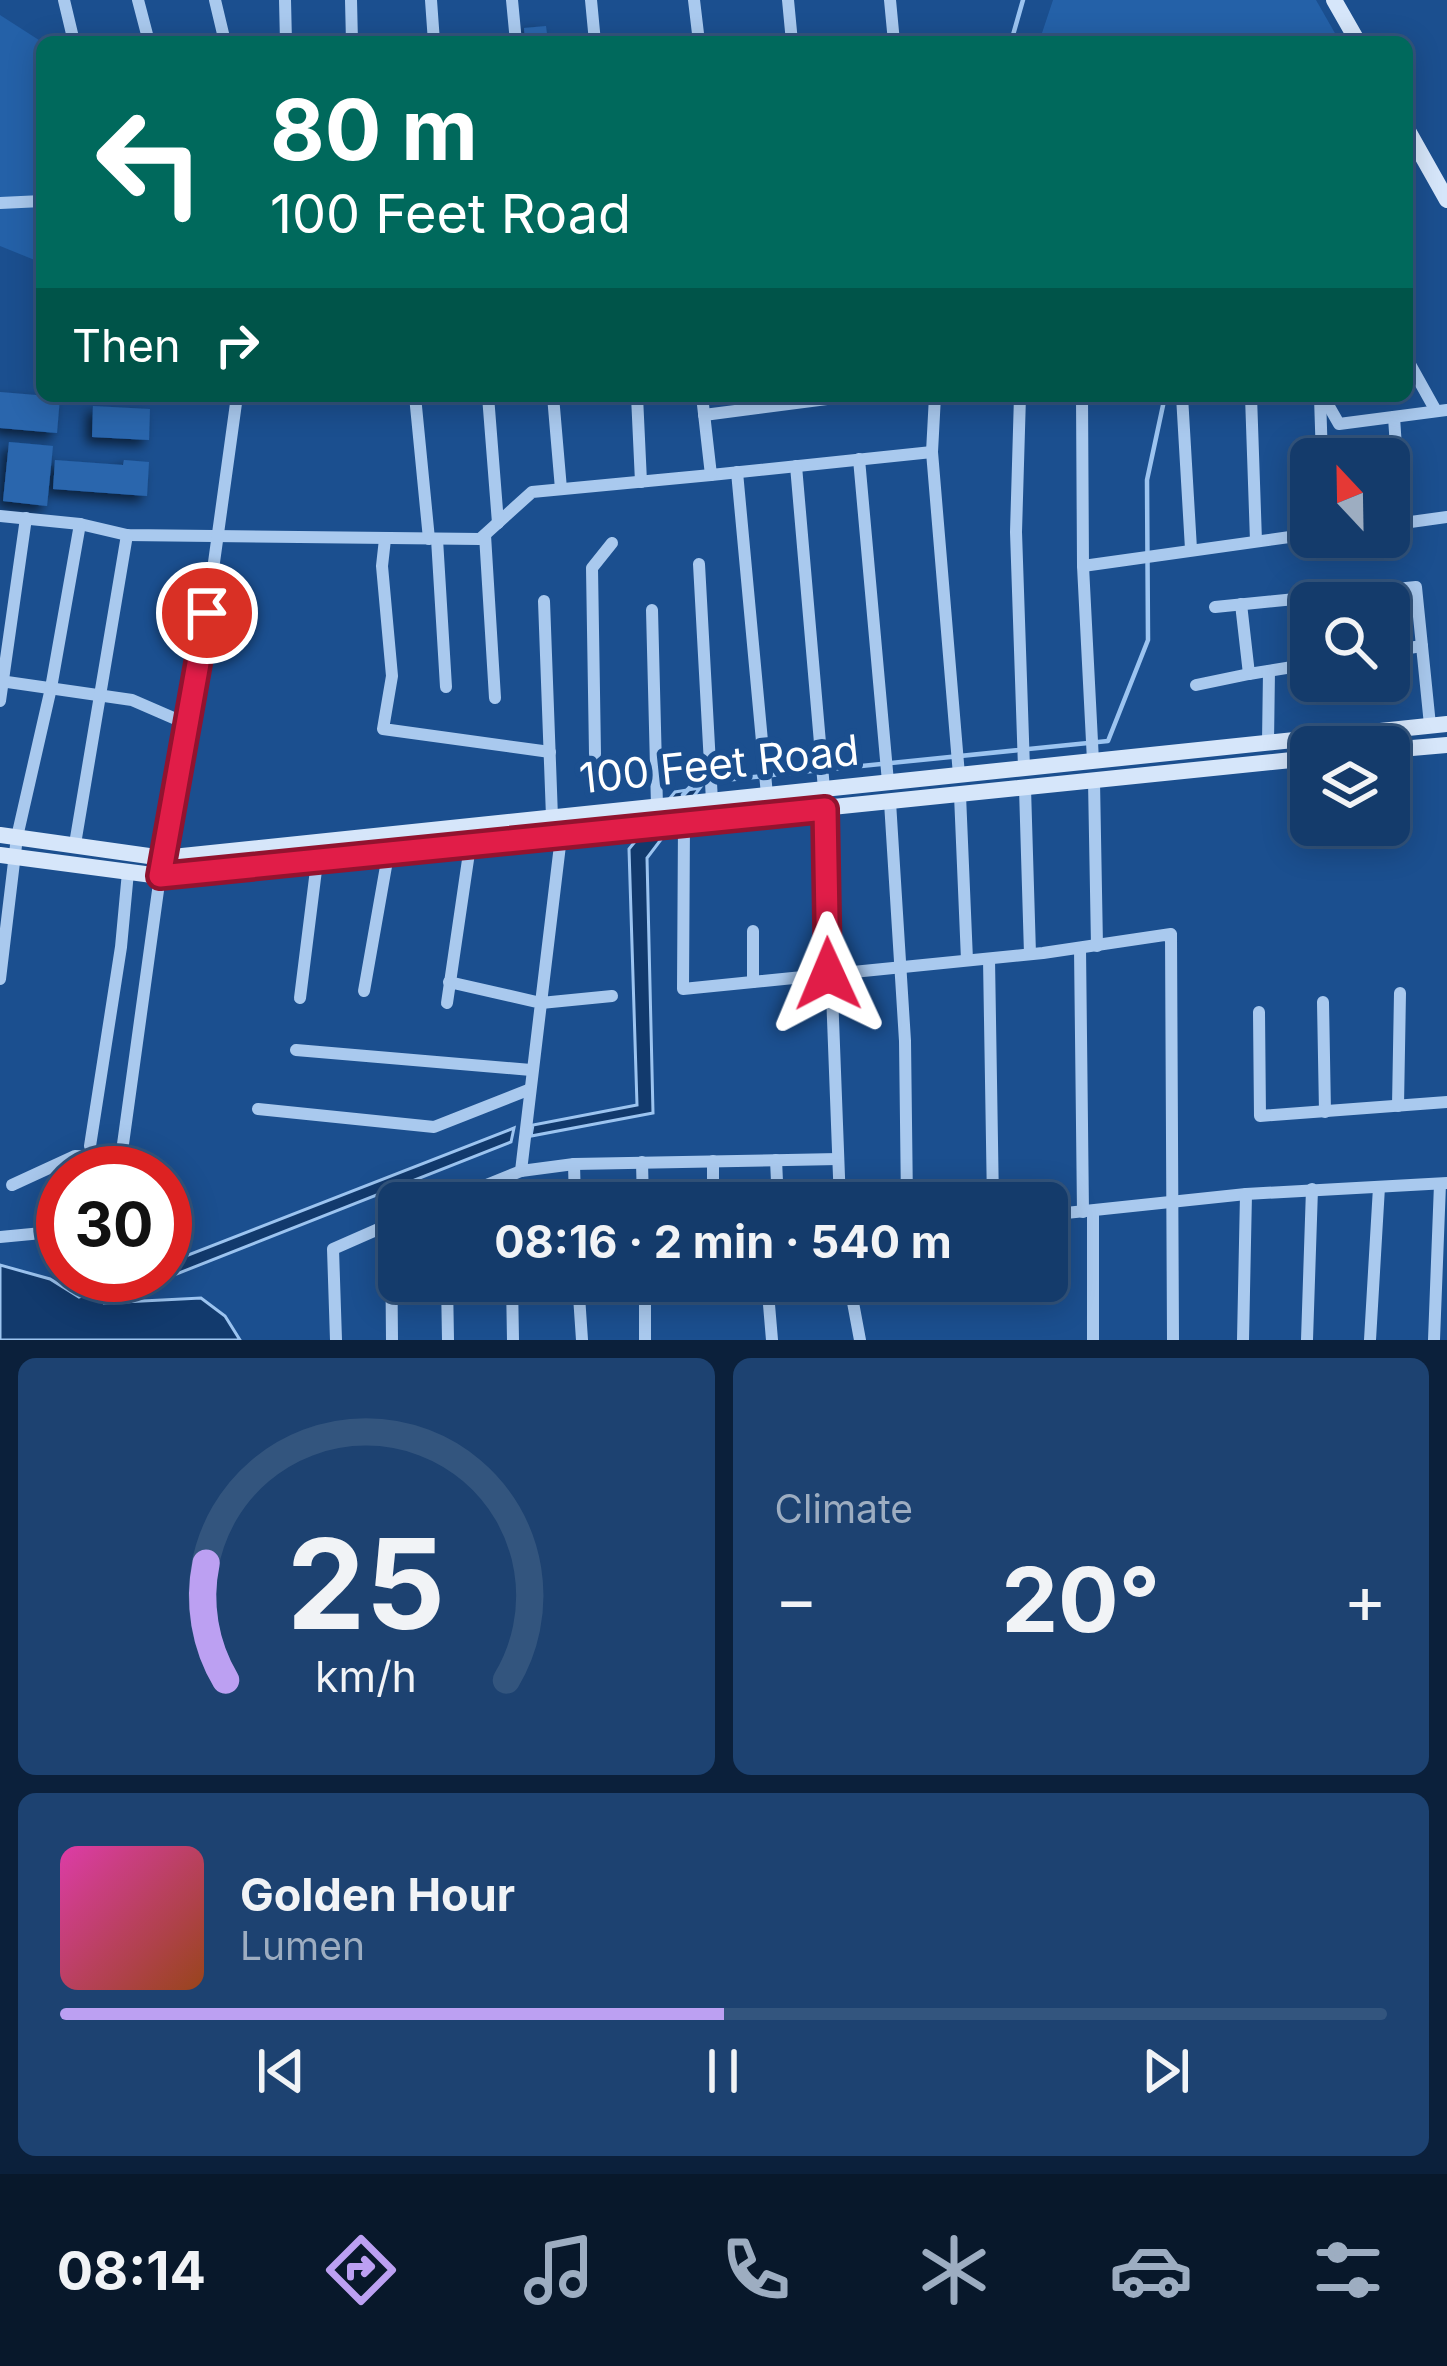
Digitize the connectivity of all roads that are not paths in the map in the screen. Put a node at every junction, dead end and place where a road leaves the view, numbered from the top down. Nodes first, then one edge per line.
1 (64, 0) edge
2 (139, 0) edge
3 (214, 0) edge
4 (285, 0) edge
5 (351, 0) edge
6 (431, 0) edge
7 (512, 0) edge
8 (591, 0) edge
9 (694, 0) edge
10 (788, 0) edge
11 (890, 0) edge
12 (1334, 0) edge
13 (73, 36) edge
14 (147, 36) edge
15 (223, 36) edge
16 (286, 36) edge
17 (352, 36) edge
18 (434, 36) edge
19 (515, 36) edge
20 (594, 36) edge
21 (698, 36) edge
22 (791, 36) edge
23 (893, 36) edge
24 (1355, 36) edge
25 (1413, 140) edge
26 (1447, 200) edge
27 (36, 201) edge
28 (0, 203) edge
29 (1413, 368) edge
30 (236, 402) edge
31 (416, 402) edge
32 (488, 402) edge
33 (554, 402) edge
34 (638, 402) edge
35 (703, 402) edge
36 (804, 402) edge
37 (935, 402) edge
38 (1020, 402) edge
39 (1082, 402) edge
40 (1182, 402) edge
41 (1251, 402) edge
42 (1322, 402) edge
43 (1326, 402) edge
44 (1442, 410) edge
45 (704, 415) junction
46 (1394, 416) junction
47 (1322, 438) edge
48 (1394, 438) edge
49 (932, 452) junction
50 (860, 459) junction
51 (796, 466) junction
52 (737, 472) junction
53 (711, 475) junction
54 (641, 482) junction
55 (561, 489) junction
56 (0, 516) edge
57 (26, 518) junction
58 (1447, 518) edge
59 (498, 523) junction
60 (1410, 523) edge
61 (80, 524) junction
62 (127, 535) junction
63 (485, 535) junction
64 (217, 537) junction
65 (1290, 537) edge
66 (385, 538) junction
67 (433, 539) junction
68 (1256, 541) junction
69 (612, 543) dead end
70 (1191, 549) junction
71 (699, 564) dead end
72 (1084, 566) junction
73 (544, 601) dead end
74 (1241, 604) junction
75 (1215, 607) dead end
76 (652, 610) dead end
77 (1422, 646) junction
78 (1410, 648) edge
79 (1290, 668) edge
80 (1269, 671) junction
81 (1249, 674) junction
82 (2, 681) edge
83 (1196, 685) dead end
84 (446, 687) dead end
85 (51, 688) junction
86 (100, 695) junction
87 (495, 698) dead end
88 (0, 701) edge
89 (185, 723) junction
90 (1438, 725) edge
91 (1268, 742) junction
92 (1447, 745) edge
93 (1410, 748) edge
94 (550, 752) junction
95 (595, 754) dead end
96 (1290, 760) edge
97 (1093, 761) junction
98 (1024, 768) junction
99 (959, 775) junction
100 (1094, 781) junction
101 (889, 782) junction
102 (1025, 788) junction
103 (824, 789) junction
104 (766, 795) junction
105 (960, 795) junction
106 (712, 800) junction
107 (890, 802) junction
108 (657, 806) junction
109 (825, 809) junction
110 (552, 817) junction
111 (684, 824) junction
112 (9, 837) edge
113 (560, 837) junction
114 (74, 844) junction
115 (470, 846) junction
116 (388, 855) junction
117 (7, 856) edge
118 (317, 862) junction
119 (162, 867) junction
120 (128, 872) junction
121 (753, 932) dead end
122 (1097, 946) junction
123 (1080, 948) junction
124 (1030, 954) junction
125 (989, 959) junction
126 (967, 960) junction
127 (899, 966) junction
128 (828, 974) junction
129 (0, 979) edge
130 (449, 982) junction
131 (753, 982) junction
132 (364, 991) dead end
133 (1400, 993) dead end
134 (612, 996) dead end
135 (299, 998) dead end
136 (1323, 1002) dead end
137 (447, 1003) dead end
138 (541, 1003) junction
139 (1258, 1012) dead end
140 (296, 1050) dead end
141 (531, 1070) junction
142 (528, 1090) junction
143 (1447, 1102) edge
144 (1398, 1106) junction
145 (258, 1109) dead end
146 (1325, 1112) junction
147 (90, 1146) dead end
148 (123, 1146) edge
149 (838, 1159) junction
150 (776, 1160) junction
151 (713, 1161) junction
152 (642, 1162) junction
153 (574, 1164) junction
154 (521, 1172) junction
155 (36, 1174) edge
156 (506, 1178) junction
157 (496, 1182) edge
158 (506, 1182) edge
159 (574, 1182) edge
160 (642, 1182) edge
161 (713, 1182) edge
162 (777, 1182) edge
163 (839, 1182) edge
164 (907, 1182) edge
165 (993, 1182) edge
166 (1443, 1184) edge
167 (12, 1185) dead end
168 (1379, 1187) junction
169 (1312, 1189) junction
170 (1246, 1194) junction
171 (1172, 1204) junction
172 (1088, 1212) junction
173 (1068, 1214) edge
174 (378, 1229) edge
175 (36, 1234) edge
176 (0, 1237) edge
177 (393, 1302) edge
178 (447, 1302) edge
179 (512, 1302) edge
180 (579, 1302) edge
181 (645, 1302) edge
182 (769, 1302) edge
183 (853, 1302) edge
184 (336, 1340) edge
185 (392, 1340) edge
186 (448, 1340) edge
187 (513, 1340) edge
188 (582, 1340) edge
189 (645, 1340) edge
190 (772, 1340) edge
191 (860, 1340) edge
192 (1093, 1340) edge
193 (1173, 1340) edge
194 (1243, 1340) edge
195 (1307, 1340) edge
196 (1370, 1340) edge
197 (1434, 1340) edge

1 - 13 street
2 - 14 street
3 - 15 street
4 - 16 street
5 - 17 street
6 - 18 street
7 - 19 street
8 - 20 street
9 - 21 street
10 - 22 street
11 - 23 street
12 - 24 main road
25 - 26 main road
27 - 28 street
29 - 44 street
30 - 64 street
31 - 67 street
32 - 59 street
33 - 55 street
34 - 54 street
35 - 45 street
36 - 45 street
37 - 49 street
38 - 98 street
39 - 72 street
40 - 70 street
41 - 68 street
42 - 47 street
43 - 46 street
44 - 46 street
45 - 53 street
46 - 48 street
49 - 50 street
49 - 99 street
50 - 51 street
50 - 101 street
51 - 52 street
51 - 103 street
52 - 53 street
52 - 104 street
53 - 54 street
54 - 55 street
55 - 59 street
56 - 57 street
57 - 61 street
57 - 82 street
58 - 60 street
59 - 63 street
61 - 62 street
61 - 85 street
62 - 64 street
62 - 86 street
63 - 67 street
63 - 87 street
64 - 66 street
64 - 89 street
65 - 68 street
66 - 67 street
66 - 94 street
67 - 84 street
68 - 70 street
69 - 95 street
70 - 72 street
71 - 106 street
72 - 97 street
73 - 94 street
74 - 75 street
74 - 77 street
74 - 81 street
76 - 108 street
77 - 78 street
77 - 90 street
79 - 80 street
80 - 81 street
80 - 91 street
81 - 83 street
82 - 85 street
82 - 88 street
85 - 86 street
85 - 112 street
86 - 89 street
86 - 114 street
89 - 119 street
90 - 91 main road, 100 Feet Road
91 - 97 main road, 100 Feet Road
92 - 93 main road
94 - 110 street
96 - 100 main road, 100 Feet Road
97 - 98 main road, 100 Feet Road
98 - 99 main road, 100 Feet Road
99 - 101 main road, 100 Feet Road
100 - 102 main road, 100 Feet Road
100 - 122 street
101 - 103 main road, 100 Feet Road
102 - 105 main road, 100 Feet Road
102 - 124 street
103 - 104 main road, 100 Feet Road
104 - 106 main road, 100 Feet Road
105 - 107 main road, 100 Feet Road
105 - 126 street
106 - 108 main road, 100 Feet Road
107 - 109 main road, 100 Feet Road
107 - 127 street
108 - 110 main road, 100 Feet Road
109 - 111 main road, 100 Feet Road
109 - 128 street
110 - 119 main road, 100 Feet Road
111 - 113 main road, 100 Feet Road
111 - 131 street
112 - 114 main road, 100 Feet Road
112 - 117 street
113 - 115 main road, 100 Feet Road
113 - 138 street
114 - 119 main road, 100 Feet Road
115 - 116 main road, 100 Feet Road
115 - 130 street
116 - 118 main road, 100 Feet Road
116 - 132 street
117 - 120 main road, 100 Feet Road
117 - 129 street
118 - 119 main road, 100 Feet Road
118 - 135 street
119 - 120 main road, 100 Feet Road
119 - 148 street
120 - 147 street
121 - 131 street
122 - 123 street
122 - 171 street
123 - 124 street
123 - 172 street
124 - 125 street
125 - 126 street
125 - 165 street
126 - 127 street
127 - 128 street
127 - 164 street
128 - 131 street
128 - 149 street
130 - 137 street
130 - 138 street
133 - 144 street
134 - 138 street
136 - 146 street
138 - 141 street
139 - 146 street
140 - 141 street
141 - 142 street
142 - 145 street
142 - 154 street
143 - 144 street
144 - 146 street
149 - 150 street
149 - 163 street
150 - 151 street
150 - 162 street
151 - 152 street
151 - 161 street
152 - 153 street
152 - 160 street
153 - 154 street
153 - 159 street
154 - 156 street
155 - 167 street
156 - 157 street
156 - 158 street
166 - 168 street
166 - 197 street
168 - 169 street
168 - 196 street
169 - 170 street
169 - 195 street
170 - 171 street
170 - 194 street
171 - 172 street
171 - 193 street
172 - 173 street
172 - 192 street
174 - 184 street
175 - 176 street
177 - 185 street
178 - 186 street
179 - 187 street
180 - 188 street
181 - 189 street
182 - 190 street
183 - 191 street

